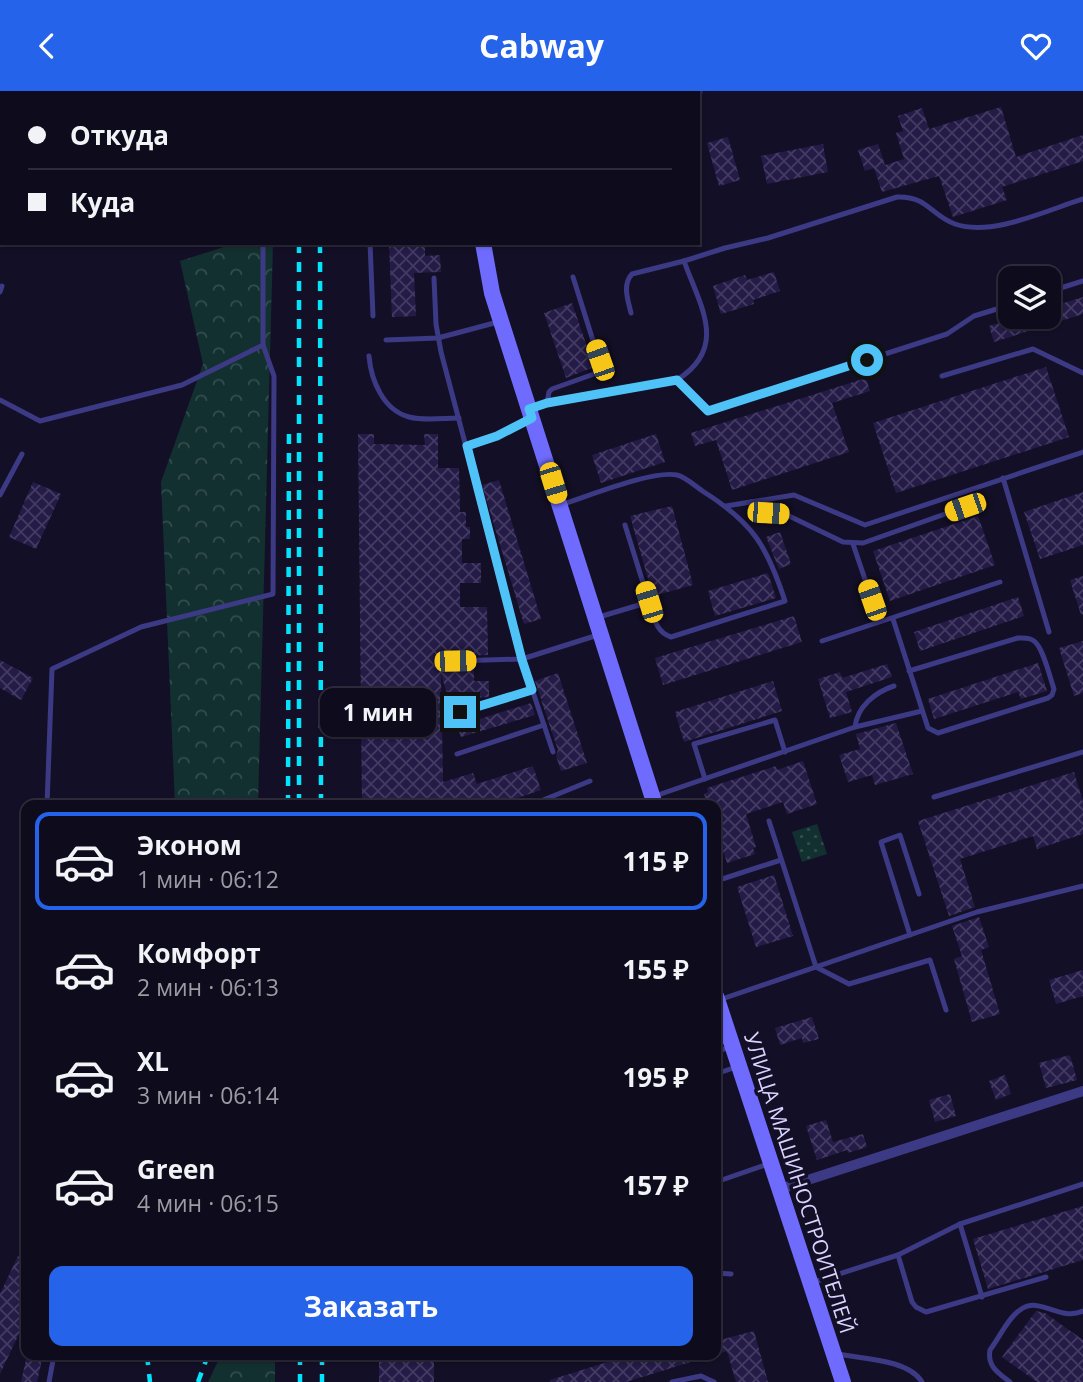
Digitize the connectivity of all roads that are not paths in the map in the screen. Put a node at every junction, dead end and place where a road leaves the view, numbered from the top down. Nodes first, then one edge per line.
1 (1083, 199) edge
2 (263, 245) edge
3 (370, 245) edge
4 (483, 245) edge
5 (684, 261) junction
6 (573, 277) dead end
7 (434, 278) dead end
8 (1083, 281) edge
9 (1061, 288) edge
10 (998, 309) edge
11 (631, 313) dead end
12 (373, 316) dead end
13 (501, 321) junction
14 (438, 338) junction
15 (386, 340) dead end
16 (263, 345) junction
17 (369, 356) dead end
18 (1083, 373) edge
19 (942, 376) dead end
20 (677, 380) junction
21 (0, 400) edge
22 (547, 403) junction
23 (530, 414) junction
24 (459, 418) junction
25 (467, 446) junction
26 (1083, 451) edge
27 (22, 454) dead end
28 (1003, 478) junction
29 (0, 495) edge
30 (751, 502) junction
31 (560, 505) junction
32 (726, 506) junction
33 (965, 507) dead end
34 (625, 525) dead end
35 (853, 544) junction
36 (1000, 582) dead end
37 (872, 600) dead end
38 (649, 602) junction
39 (596, 618) junction
40 (893, 619) junction
41 (1049, 632) dead end
42 (601, 634) junction
43 (822, 641) dead end
44 (522, 660) junction
45 (455, 661) dead end
46 (909, 671) junction
47 (894, 686) dead end
48 (532, 690) junction
49 (922, 711) junction
50 (460, 712) dead end
51 (544, 725) junction
52 (855, 727) junction
53 (552, 752) dead end
54 (785, 752) junction
55 (1083, 752) edge
56 (457, 754) dead end
57 (705, 779) junction
58 (590, 781) dead end
59 (934, 797) dead end
60 (47, 800) edge
61 (543, 800) edge
62 (653, 800) edge
63 (655, 800) edge
64 (768, 821) dead end
65 (781, 860) junction
66 (721, 879) edge
67 (1083, 885) edge
68 (919, 894) dead end
69 (911, 935) junction
70 (816, 967) junction
71 (721, 997) edge
72 (946, 1010) dead end
73 (721, 1013) edge
74 (733, 1046) junction
75 (721, 1050) edge
76 (739, 1066) junction
77 (721, 1072) edge
78 (1083, 1091) edge
79 (771, 1163) junction
80 (721, 1180) edge
81 (1083, 1184) edge
82 (780, 1189) junction
83 (960, 1224) junction
84 (898, 1255) junction
85 (721, 1274) edge
86 (731, 1275) dead end
87 (1046, 1277) dead end
88 (811, 1283) junction
89 (982, 1297) junction
90 (1083, 1311) edge
91 (833, 1353) junction
92 (53, 1360) edge
93 (49, 1382) edge
94 (672, 1382) edge
95 (714, 1382) edge
96 (842, 1382) edge
97 (922, 1382) edge
98 (1010, 1382) edge

1 - 5 lane
2 - 16 lane
3 - 12 lane
4 - 13 main road
5 - 11 lane
5 - 20 lane
6 - 22 lane
7 - 14 lane
8 - 9 lane
10 - 20 lane
13 - 14 lane
13 - 23 main road
14 - 15 lane
14 - 24 lane
16 - 21 lane
16 - 60 lane
17 - 24 lane
18 - 19 lane
20 - 22 lane
22 - 23 lane
23 - 25 lane
23 - 31 main road
24 - 25 lane
25 - 44 lane
26 - 28 lane
27 - 29 lane
28 - 30 lane
28 - 41 lane
30 - 32 lane
30 - 35 lane
31 - 32 lane
31 - 39 main road
32 - 38 lane
33 - 35 lane
34 - 38 lane
35 - 37 lane
36 - 40 lane
38 - 39 lane
39 - 42 main road
40 - 43 lane
40 - 46 lane
42 - 44 lane
42 - 62 main road
44 - 45 lane
44 - 48 lane
46 - 49 lane
46 - 49 lane
47 - 52 lane
48 - 50 lane
48 - 51 lane
49 - 52 lane
51 - 53 lane
51 - 56 lane
52 - 54 lane
54 - 57 lane
54 - 57 lane
55 - 59 lane
57 - 63 lane
58 - 61 lane
64 - 65 lane
65 - 66 lane
65 - 70 lane
67 - 69 lane
68 - 69 lane
69 - 70 lane
70 - 71 lane
70 - 72 lane
73 - 74 main road, УЛИЦА МАШИНОСТРОИТЕЛЕЙ
74 - 75 lane
74 - 76 main road, УЛИЦА МАШИНОСТРОИТЕЛЕЙ
76 - 77 lane
76 - 79 main road, УЛИЦА МАШИНОСТРОИТЕЛЕЙ
78 - 82 street
79 - 80 lane
79 - 82 main road, УЛИЦА МАШИНОСТРОИТЕЛЕЙ
81 - 83 lane
82 - 88 main road, УЛИЦА МАШИНОСТРОИТЕЛЕЙ
83 - 84 lane
83 - 89 lane
84 - 88 lane
84 - 89 lane
85 - 86 lane
87 - 89 lane
88 - 91 main road, УЛИЦА МАШИНОСТРОИТЕЛЕЙ
90 - 98 lane
91 - 96 main road, УЛИЦА МАШИНОСТРОИТЕЛЕЙ
91 - 97 lane
92 - 93 lane
94 - 95 lane

